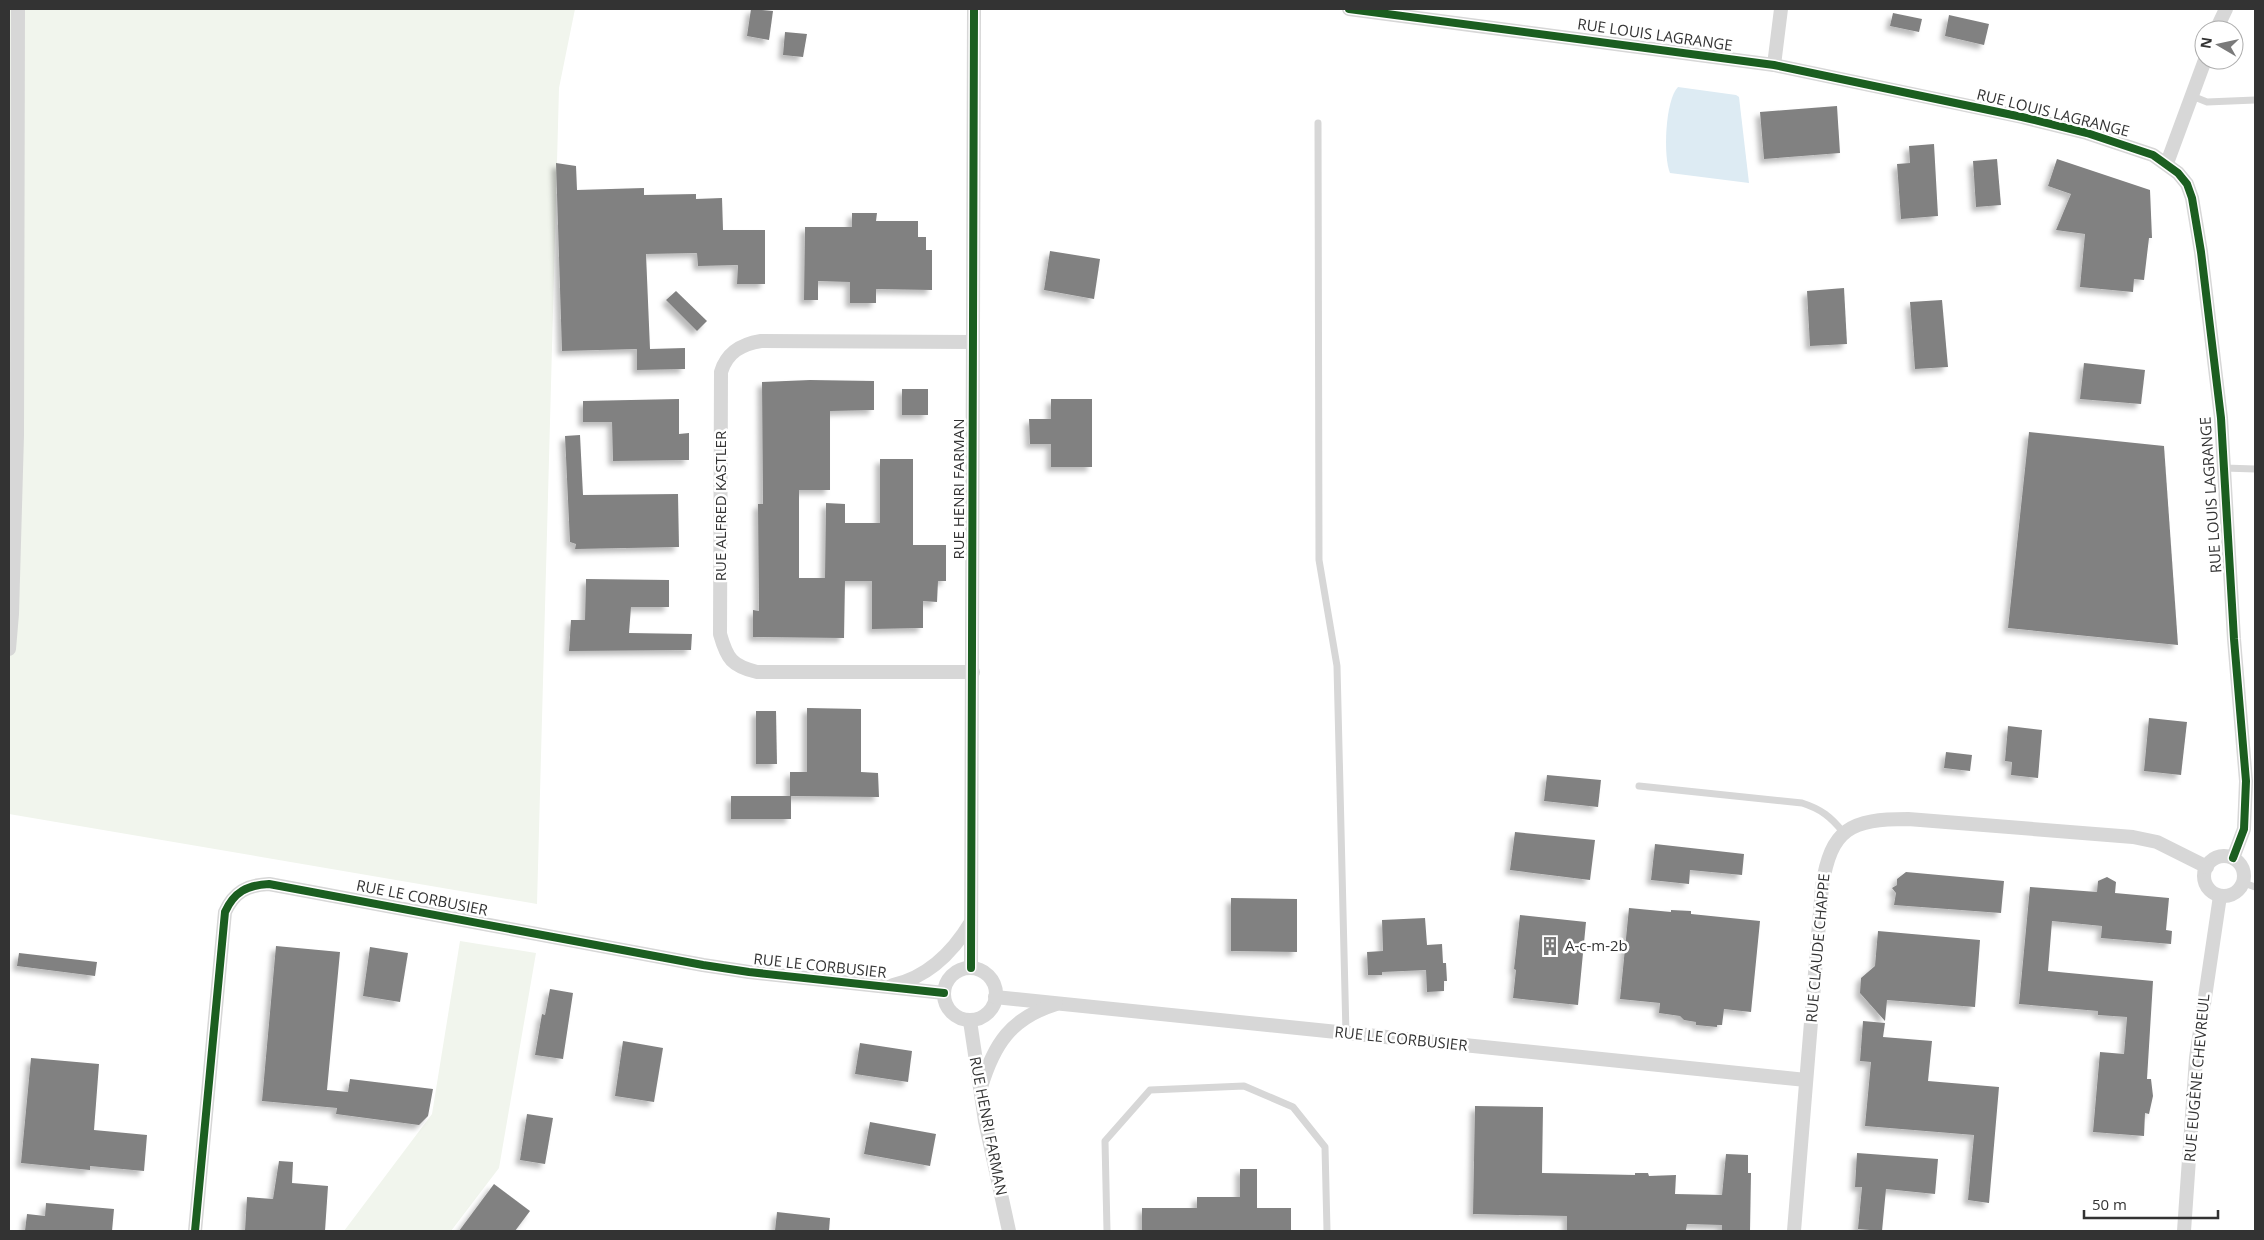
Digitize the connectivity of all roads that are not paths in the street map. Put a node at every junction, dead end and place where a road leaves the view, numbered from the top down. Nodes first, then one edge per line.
1 (18, 9) edge
2 (974, 9) edge
3 (1349, 9) edge
4 (1782, 9) edge
5 (1774, 65) junction
6 (2201, 70) edge
7 (2192, 96) junction
8 (2255, 100) edge
9 (1318, 123) dead end
10 (2167, 164) junction
11 (973, 342) junction
12 (2224, 468) junction
13 (2255, 469) edge
14 (9, 650) edge
15 (973, 672) junction
16 (1639, 786) dead end
17 (1843, 832) junction
18 (2233, 858) junction
19 (2207, 867) junction
20 (2249, 885) edge
21 (2220, 896) junction
22 (971, 921) junction
23 (971, 968) junction
24 (887, 986) junction
25 (944, 993) junction
26 (996, 997) junction
27 (1059, 1002) junction
28 (970, 1021) junction
29 (1346, 1034) junction
30 (1806, 1080) junction
31 (979, 1091) junction
32 (194, 1231) edge
33 (1009, 1231) edge
34 (1107, 1231) edge
35 (1327, 1231) edge
36 (1794, 1231) edge
37 (2184, 1231) edge

1 - 14 street
2 - 11 street, RUE HENRI FARMAN
3 - 5 street, RUE LOUIS LAGRANGE
4 - 5 street
5 - 10 street, RUE LOUIS LAGRANGE
6 - 7 street
7 - 8 lane
7 - 10 street
9 - 29 lane
10 - 12 street, RUE LOUIS LAGRANGE
11 - 15 street, RUE HENRI FARMAN
11 - 15 street, RUE ALFRED KASTLER
12 - 13 lane
12 - 18 street, RUE LOUIS LAGRANGE
15 - 22 street, RUE HENRI FARMAN
16 - 17 lane
17 - 19 street
17 - 30 street, RUE CLAUDE CHAPPE
18 - 19 street
18 - 20 street
19 - 21 street
20 - 21 street
21 - 37 street, RUE EUGÈNE CHEVREUL
22 - 23 street, RUE HENRI FARMAN
22 - 24 street
23 - 25 street
23 - 26 street
24 - 25 street, RUE LE CORBUSIER
24 - 32 street, RUE LE CORBUSIER
25 - 28 street
26 - 27 street, RUE LE CORBUSIER
26 - 28 street
27 - 29 street, RUE LE CORBUSIER
27 - 31 street
28 - 31 street, RUE HENRI FARMAN
29 - 30 street, RUE LE CORBUSIER
30 - 36 street, RUE CLAUDE CHAPPE
31 - 33 street, RUE HENRI FARMAN
34 - 35 lane

